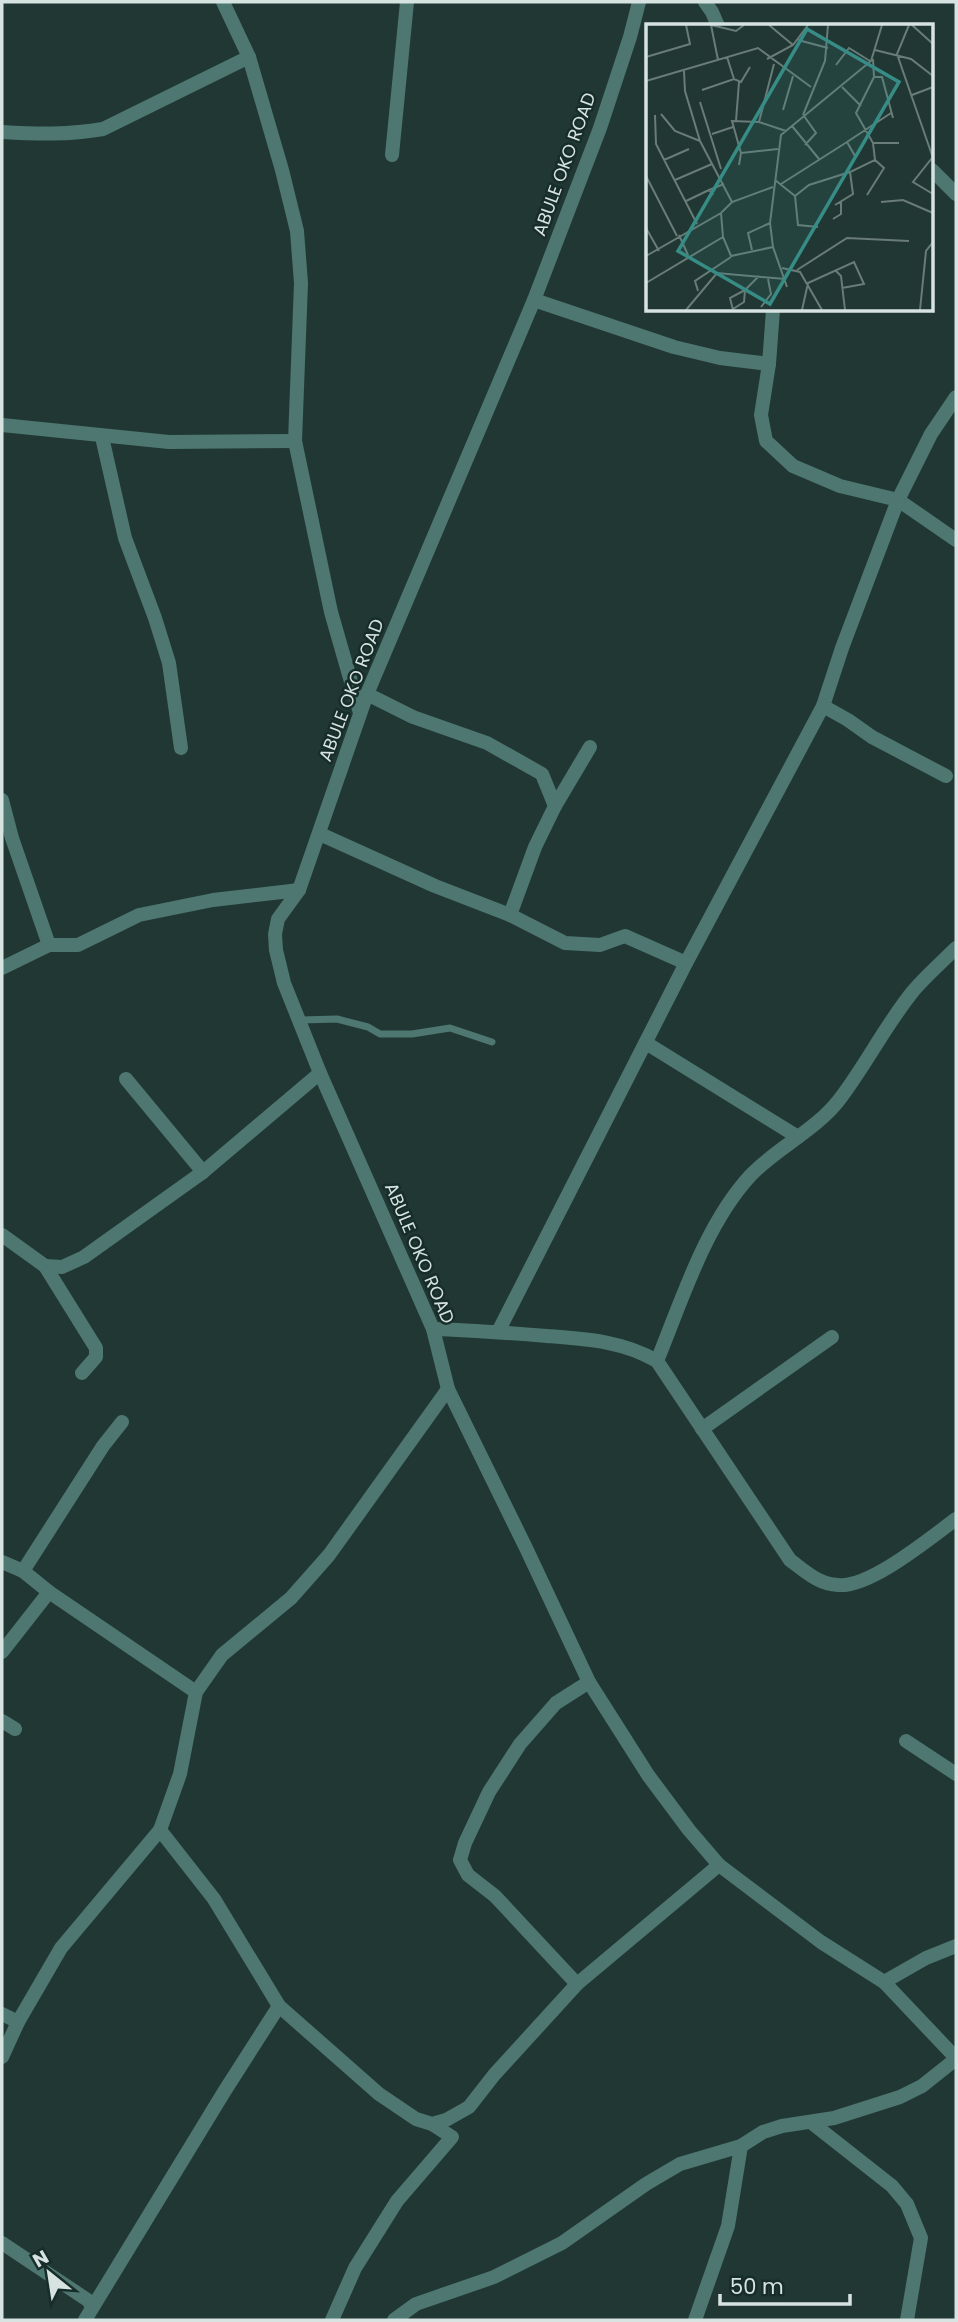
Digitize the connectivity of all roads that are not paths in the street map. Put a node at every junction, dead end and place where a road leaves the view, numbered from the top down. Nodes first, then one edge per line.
1 (223, 2) edge
2 (407, 2) edge
3 (639, 2) edge
4 (705, 2) edge
5 (717, 24) edge
6 (249, 57) junction
7 (2, 132) edge
8 (392, 155) dead end
9 (934, 172) edge
10 (956, 194) edge
11 (534, 300) junction
12 (773, 312) edge
13 (769, 364) junction
14 (956, 397) edge
15 (2, 425) edge
16 (102, 437) junction
17 (295, 441) junction
18 (898, 500) junction
19 (956, 540) edge
20 (367, 694) junction
21 (823, 706) junction
22 (360, 713) junction
23 (590, 747) dead end
24 (181, 748) dead end
25 (946, 776) dead end
26 (2, 800) edge
27 (555, 806) junction
28 (320, 834) junction
29 (299, 890) junction
30 (510, 915) junction
31 (49, 945) junction
32 (956, 948) edge
33 (686, 962) junction
34 (2, 968) edge
35 (301, 1020) junction
36 (492, 1042) dead end
37 (646, 1043) junction
38 (320, 1073) junction
39 (126, 1079) dead end
40 (799, 1137) junction
41 (204, 1172) junction
42 (2, 1235) edge
43 (45, 1266) junction
44 (433, 1329) junction
45 (498, 1332) junction
46 (832, 1337) dead end
47 (657, 1361) junction
48 (82, 1373) dead end
49 (449, 1389) junction
50 (122, 1422) dead end
51 (702, 1429) junction
52 (956, 1519) edge
53 (2, 1562) edge
54 (23, 1571) junction
55 (49, 1592) junction
56 (2, 1651) edge
57 (589, 1682) junction
58 (196, 1692) junction
59 (2, 1721) edge
60 (15, 1729) dead end
61 (906, 1741) dead end
62 (956, 1774) edge
63 (160, 1830) junction
64 (719, 1865) junction
65 (956, 1946) edge
66 (884, 1982) junction
67 (577, 1984) junction
68 (279, 2006) junction
69 (2, 2014) edge
70 (18, 2022) junction
71 (2, 2057) edge
72 (956, 2058) edge
73 (812, 2123) junction
74 (432, 2124) junction
75 (741, 2146) junction
76 (2, 2243) edge
77 (88, 2314) edge
78 (332, 2320) edge
79 (394, 2320) edge
80 (694, 2320) edge
81 (907, 2320) edge

1 - 6 street
2 - 8 street
3 - 11 street, ABULE OKO ROAD
4 - 5 street
6 - 7 street
6 - 17 street
9 - 10 street
11 - 13 street
11 - 20 street, ABULE OKO ROAD
12 - 13 street
13 - 18 street
14 - 18 street
15 - 16 street
16 - 17 street
16 - 24 street
17 - 22 street
18 - 19 street
18 - 21 street
20 - 22 street, ABULE OKO ROAD
20 - 27 street
21 - 25 street
21 - 33 street
22 - 28 street, ABULE OKO ROAD
23 - 27 street
26 - 31 street
27 - 30 street
28 - 29 street, ABULE OKO ROAD
28 - 30 street
29 - 31 street
29 - 35 street, ABULE OKO ROAD
30 - 33 street
31 - 34 street
32 - 40 street
33 - 37 street
35 - 36 lane
35 - 38 street, ABULE OKO ROAD
37 - 40 street
37 - 45 street
38 - 41 street
38 - 44 street, ABULE OKO ROAD
39 - 41 street
40 - 47 street
41 - 43 street
42 - 43 street
43 - 48 street
44 - 45 street
44 - 49 street, ABULE OKO ROAD
45 - 47 street
46 - 51 street
47 - 51 street
49 - 57 street, ABULE OKO ROAD
49 - 58 street
50 - 54 street
51 - 52 street
53 - 54 street
54 - 55 street
55 - 56 street
55 - 58 street
57 - 64 street, ABULE OKO ROAD
57 - 67 street
58 - 63 street
59 - 60 street
61 - 62 street
63 - 68 street
63 - 70 street
64 - 66 street, ABULE OKO ROAD
64 - 67 street
65 - 66 street
66 - 72 street, ABULE OKO ROAD
67 - 74 street
68 - 74 street
68 - 77 street
69 - 70 street
70 - 71 street
72 - 73 street
73 - 75 street
73 - 81 street
74 - 78 street
75 - 79 street
75 - 80 street
76 - 77 street

